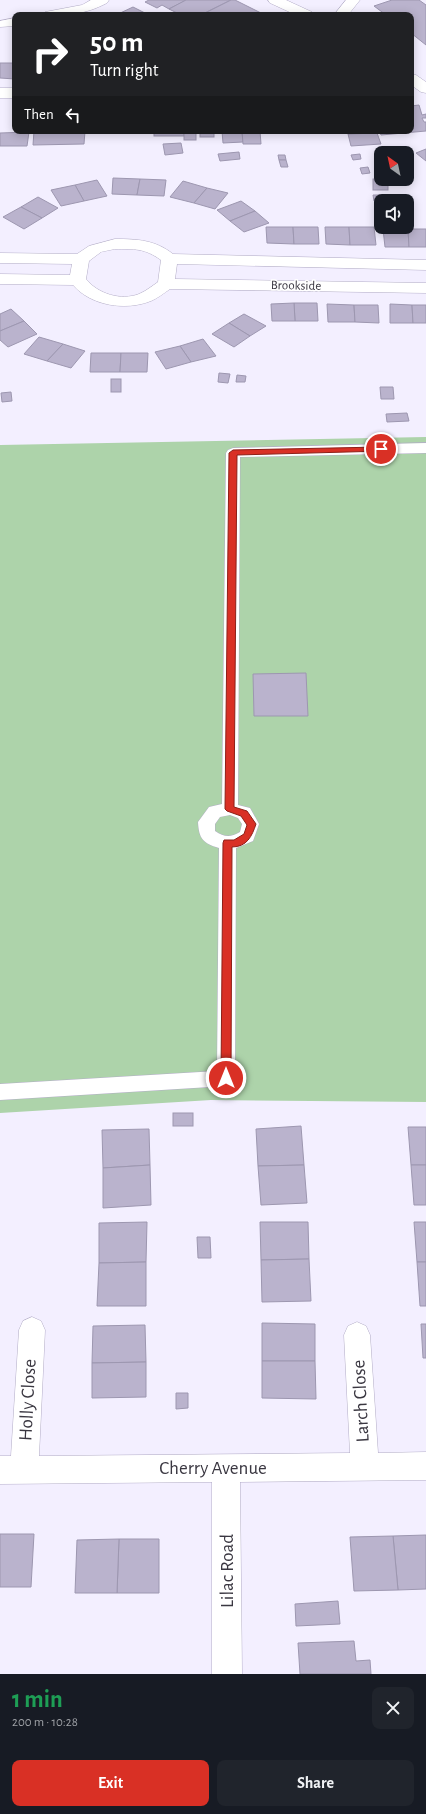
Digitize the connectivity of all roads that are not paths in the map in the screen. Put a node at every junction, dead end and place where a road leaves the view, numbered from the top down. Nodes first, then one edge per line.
1 (102, 0) edge
2 (275, 0) edge
3 (353, 0) edge
4 (65, 12) edge
5 (301, 12) edge
6 (343, 12) edge
7 (414, 80) edge
8 (426, 89) edge
9 (0, 93) edge
10 (12, 93) edge
11 (0, 258) edge
12 (81, 259) junction
13 (169, 259) junction
14 (426, 265) edge
15 (0, 279) edge
16 (78, 280) junction
17 (166, 284) junction
18 (426, 288) edge
19 (426, 448) edge
20 (230, 809) junction
21 (228, 843) junction
22 (0, 1092) edge
23 (32, 1330) dead end
24 (358, 1335) dead end
25 (426, 1466) edge
26 (365, 1467) junction
27 (226, 1468) junction
28 (12, 1470) edge
29 (228, 1674) edge

1 - 4 street
2 - 5 street
3 - 6 street
7 - 8 street
9 - 10 street
11 - 12 street
12 - 13 street
12 - 16 street
13 - 14 street, Brookside
13 - 17 street
15 - 16 street
16 - 17 street
17 - 18 street, Brookside
19 - 20 lane
20 - 21 lane
20 - 21 lane
21 - 22 lane
23 - 28 street, Holly Close
24 - 26 street, Larch Close
25 - 26 street, Cherry Avenue
26 - 27 street, Cherry Avenue
27 - 28 street, Cherry Avenue
27 - 29 street, Lilac Road

